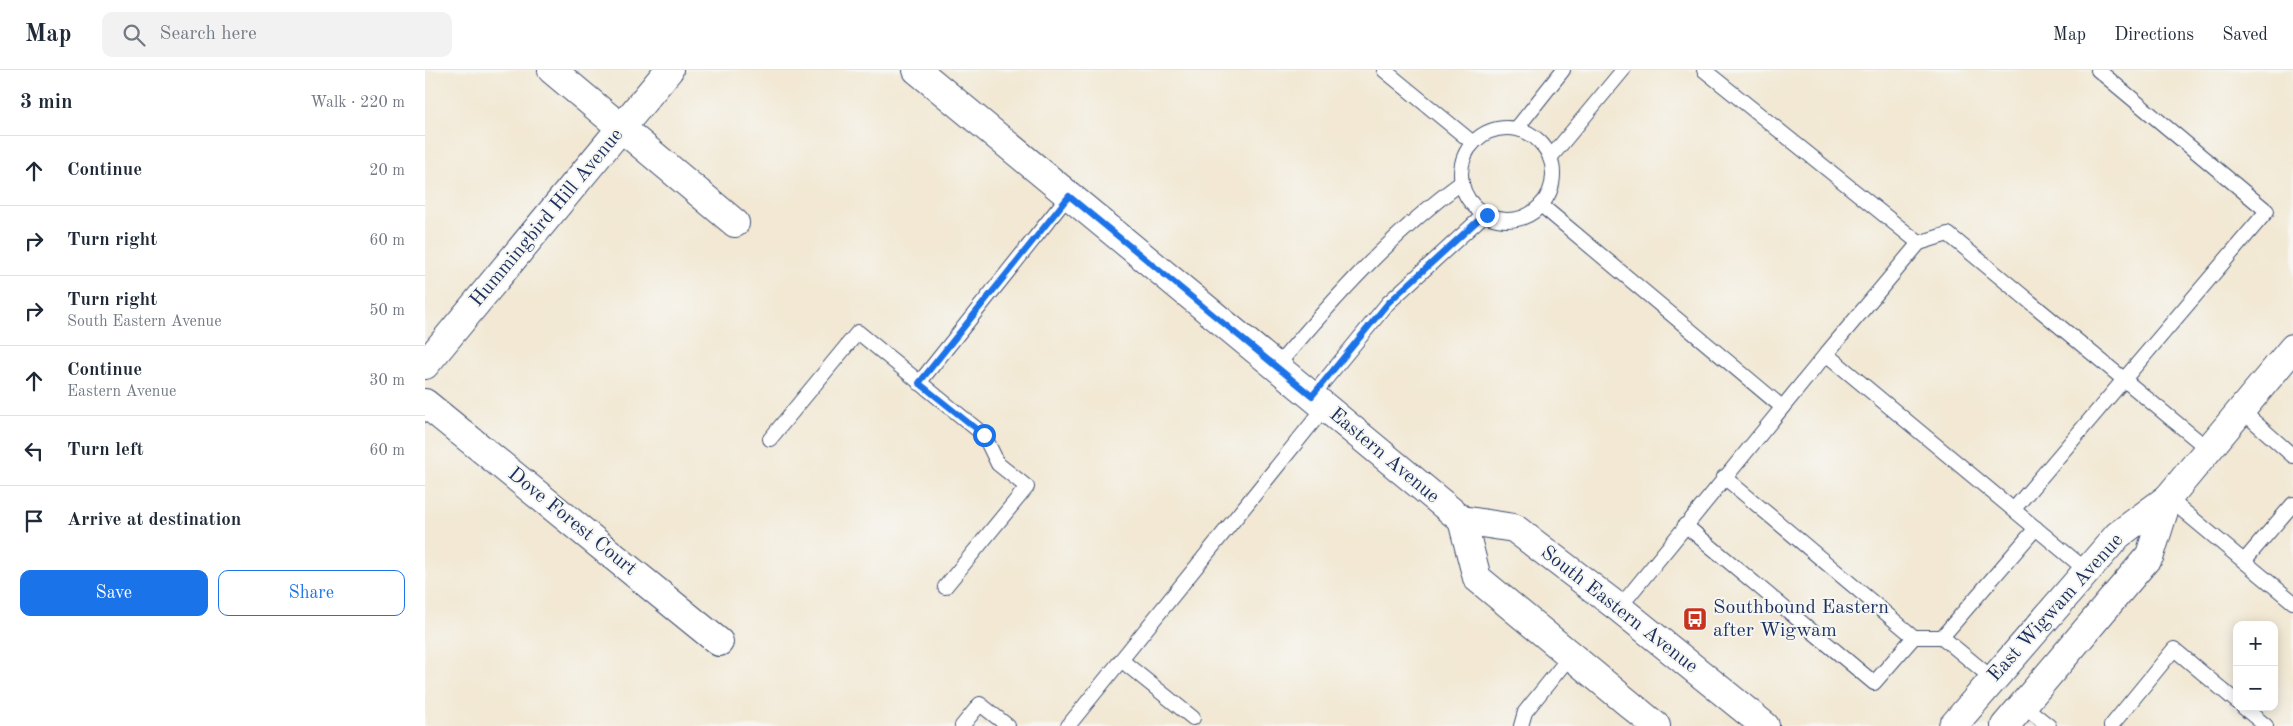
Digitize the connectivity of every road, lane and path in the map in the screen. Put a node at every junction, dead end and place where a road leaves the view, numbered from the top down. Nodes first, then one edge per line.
1 (552, 70) edge
2 (669, 70) edge
3 (917, 70) edge
4 (1384, 70) edge
5 (1563, 70) edge
6 (1623, 70) edge
7 (1703, 70) edge
8 (2098, 70) edge
9 (622, 128) junction
10 (1517, 128) junction
11 (1473, 143) junction
12 (1550, 158) junction
13 (1462, 182) junction
14 (1069, 196) junction
15 (1541, 205) junction
16 (1485, 214) junction
17 (735, 223) dead end
18 (1919, 243) junction
19 (2293, 348) edge
20 (1826, 354) junction
21 (425, 365) edge
22 (1276, 366) junction
23 (2124, 379) junction
24 (919, 383) junction
25 (425, 402) edge
26 (1318, 402) junction
27 (1782, 407) junction
28 (2241, 410) junction
29 (770, 439) dead end
30 (2208, 449) junction
31 (2293, 456) edge
32 (1724, 477) junction
33 (2169, 498) junction
34 (2293, 504) edge
35 (2014, 509) junction
36 (1461, 520) junction
37 (1685, 525) junction
38 (2036, 528) junction
39 (2244, 562) junction
40 (2086, 570) junction
41 (945, 587) dead end
42 (2293, 602) edge
43 (1619, 608) junction
44 (1942, 637) junction
45 (1914, 638) junction
46 (719, 642) dead end
47 (1571, 655) junction
48 (1121, 660) junction
49 (1993, 679) junction
50 (2233, 699) edge
51 (2023, 705) junction
52 (2248, 711) edge
53 (1193, 718) dead end
54 (962, 726) edge
55 (1008, 726) edge
56 (1068, 726) edge
57 (1521, 726) edge
58 (1656, 726) edge
59 (1765, 726) edge
60 (1953, 726) edge
61 (2005, 726) edge
62 (2049, 726) edge
63 (2111, 726) edge
64 (2265, 726) edge

1 - 9 main road
2 - 9 main road, Hummingbird Hill Avenue
3 - 14 main road
4 - 11 lane
5 - 10 lane
6 - 12 lane
7 - 18 lane
8 - 23 lane
9 - 17 main road
9 - 21 main road, Hummingbird Hill Avenue
10 - 11 lane
10 - 12 lane
11 - 13 lane
12 - 15 lane
13 - 16 lane
13 - 22 lane
14 - 22 main road, Eastern Avenue
14 - 24 lane
15 - 16 lane
15 - 27 lane
16 - 26 lane
18 - 20 lane
18 - 23 lane
19 - 28 main road, East Wigwam Avenue
20 - 27 lane
20 - 35 lane
22 - 26 main road, Eastern Avenue
23 - 30 lane
23 - 35 lane
24 - 29 lane
24 - 41 lane
25 - 46 main road, Dove Forest Court
26 - 36 main road, Eastern Avenue
26 - 48 lane
27 - 32 lane
28 - 30 main road, East Wigwam Avenue
28 - 31 lane
30 - 33 main road, East Wigwam Avenue
32 - 37 lane
32 - 45 lane
33 - 39 lane
33 - 40 main road, East Wigwam Avenue
33 - 51 main road, East Wigwam Avenue
34 - 39 lane
35 - 38 lane
36 - 43 main road, South Eastern Avenue
36 - 47 main road
37 - 43 lane
37 - 45 lane
38 - 40 lane
38 - 44 lane
39 - 42 lane
40 - 49 main road, East Wigwam Avenue
43 - 59 main road, South Eastern Avenue
44 - 45 lane
44 - 49 lane
47 - 57 lane
47 - 58 main road
48 - 53 lane
48 - 56 lane
49 - 60 main road, East Wigwam Avenue
50 - 63 lane
51 - 61 main road, East Wigwam Avenue
51 - 62 lane
52 - 64 lane
54 - 55 lane

